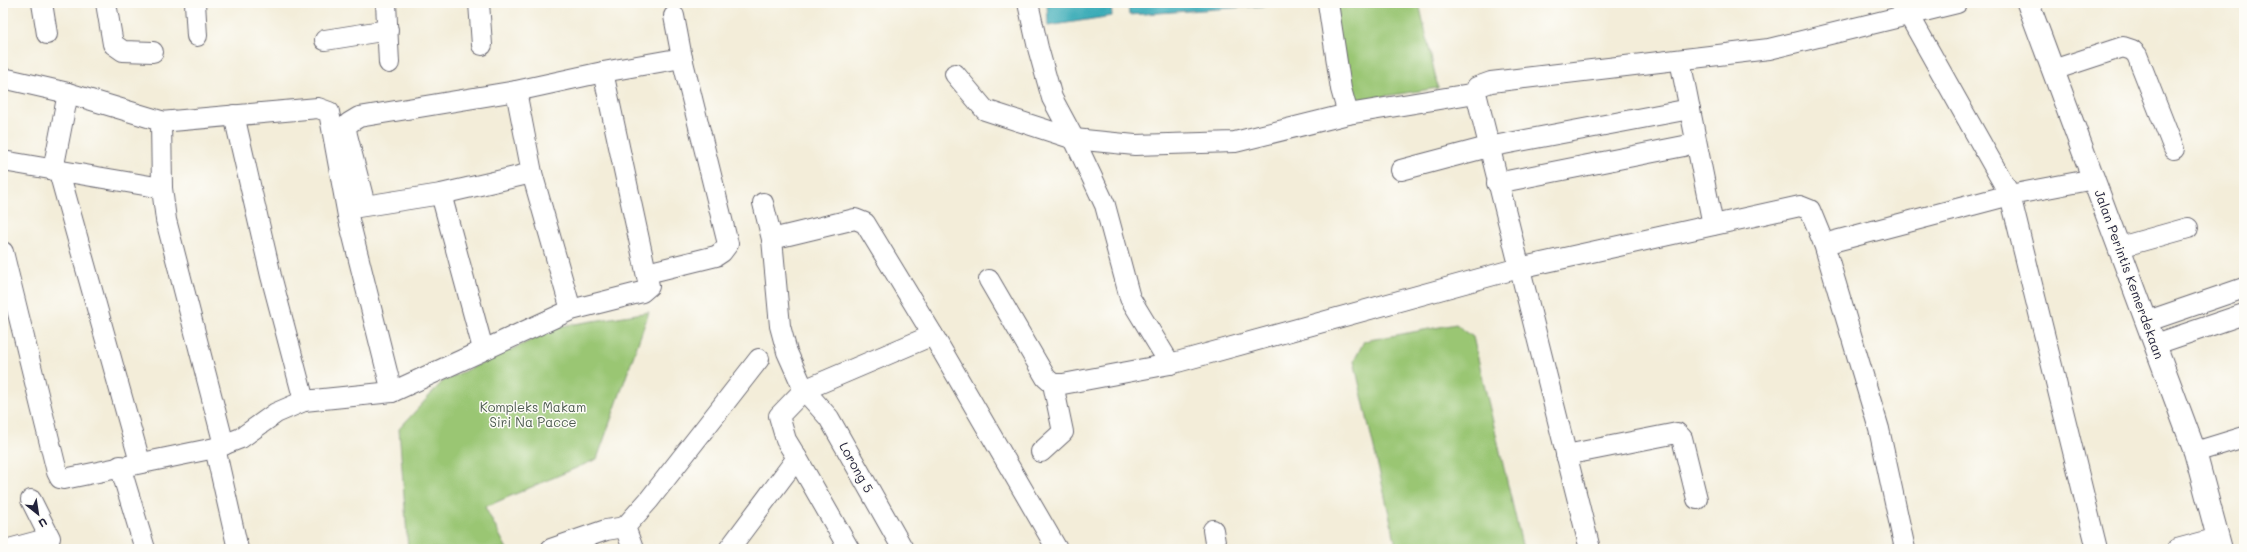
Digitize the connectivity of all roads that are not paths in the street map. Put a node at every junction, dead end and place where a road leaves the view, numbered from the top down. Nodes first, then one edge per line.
1 (42, 3) edge
2 (106, 3) edge
3 (195, 3) edge
4 (386, 3) edge
5 (479, 3) edge
6 (1028, 3) edge
7 (1328, 3) edge
8 (1957, 3) edge
9 (2028, 3) edge
10 (1909, 15) junction
11 (674, 16) dead end
12 (388, 30) junction
13 (47, 34) dead end
14 (197, 36) dead end
15 (325, 40) dead end
16 (482, 45) dead end
17 (153, 52) dead end
18 (682, 58) junction
19 (1680, 60) junction
20 (390, 62) dead end
21 (2053, 70) junction
22 (603, 72) junction
23 (955, 74) dead end
24 (3, 78) edge
25 (516, 91) junction
26 (68, 93) junction
27 (1476, 94) junction
28 (1690, 109) junction
29 (1348, 114) junction
30 (234, 115) junction
31 (161, 122) junction
32 (1074, 139) junction
33 (1684, 146) dead end
34 (1488, 147) junction
35 (2174, 149) dead end
36 (3, 161) edge
37 (1401, 170) dead end
38 (56, 171) junction
39 (532, 173) junction
40 (2094, 178) junction
41 (1497, 182) junction
42 (162, 188) junction
43 (441, 194) junction
44 (2010, 195) junction
45 (763, 203) dead end
46 (357, 209) junction
47 (1713, 225) junction
48 (2188, 228) dead end
49 (772, 239) junction
50 (1824, 244) junction
51 (2120, 247) junction
52 (3, 252) edge
53 (1519, 268) junction
54 (647, 273) junction
55 (989, 280) dead end
56 (2244, 288) edge
57 (571, 310) junction
58 (2244, 314) edge
59 (2148, 321) junction
60 (933, 335) junction
61 (2156, 344) junction
62 (483, 349) junction
63 (759, 359) dead end
64 (1170, 364) junction
65 (1053, 384) junction
66 (804, 390) junction
67 (392, 392) junction
68 (304, 401) junction
69 (2244, 437) edge
70 (219, 446) junction
71 (1041, 452) dead end
72 (2195, 452) junction
73 (1566, 455) junction
74 (797, 458) junction
75 (140, 462) junction
76 (120, 466) junction
77 (31, 500) dead end
78 (1697, 500) dead end
79 (625, 527) junction
80 (52, 543) edge
81 (2220, 544) edge
82 (9, 549) edge
83 (145, 549) edge
84 (238, 549) edge
85 (551, 549) edge
86 (633, 549) edge
87 (729, 549) edge
88 (849, 549) edge
89 (903, 549) edge
90 (1057, 549) edge
91 (1590, 549) edge
92 (1905, 549) edge
93 (2097, 549) edge
94 (2177, 549) edge

1 - 13 street
2 - 17 street
3 - 14 street
4 - 12 street
5 - 16 street
6 - 32 street
7 - 29 street
8 - 10 street
9 - 21 highway, Jalan Perintis Kemerdekaan
10 - 19 street
10 - 44 street
11 - 18 street
12 - 15 street
12 - 20 street
18 - 22 street
18 - 54 street
19 - 27 street
19 - 28 street
21 - 35 street
21 - 40 highway, Jalan Perintis Kemerdekaan
22 - 25 street
22 - 54 street
23 - 32 street
24 - 26 street
25 - 39 street
25 - 46 street
26 - 31 street
26 - 38 street
27 - 29 street
27 - 34 street
28 - 34 street
28 - 47 street
29 - 32 street
30 - 31 street
30 - 46 street
30 - 68 street
31 - 42 street
32 - 64 street
33 - 41 street
34 - 37 street
34 - 41 street
36 - 38 street
38 - 42 street
38 - 75 street
39 - 43 street
39 - 57 street
40 - 44 street
40 - 51 highway, Jalan Perintis Kemerdekaan
41 - 53 street
42 - 70 street
43 - 46 street
43 - 62 street
44 - 50 street
44 - 93 street
45 - 49 street, Lorong 5
46 - 67 street
47 - 50 street
47 - 53 street
48 - 51 street
49 - 60 street
49 - 66 street, Lorong 5
50 - 92 street
51 - 59 highway, Jalan Perintis Kemerdekaan
52 - 76 street
53 - 64 street
53 - 73 street
54 - 57 street
55 - 65 street
56 - 59 street
57 - 62 street
58 - 61 street
59 - 61 highway, Jalan Perintis Kemerdekaan
60 - 66 street
60 - 90 street
61 - 72 highway, Jalan Perintis Kemerdekaan
62 - 67 street
63 - 79 street
64 - 65 street
65 - 71 street
66 - 74 street
66 - 89 street, Lorong 5
67 - 68 street
68 - 70 street
69 - 72 street
70 - 75 street
70 - 84 street
72 - 81 highway, Jalan Perintis Kemerdekaan
73 - 78 street
73 - 91 street
74 - 87 street
74 - 88 street
75 - 76 street
76 - 83 street
77 - 80 street
79 - 85 street
79 - 86 street
80 - 82 street
81 - 94 street

